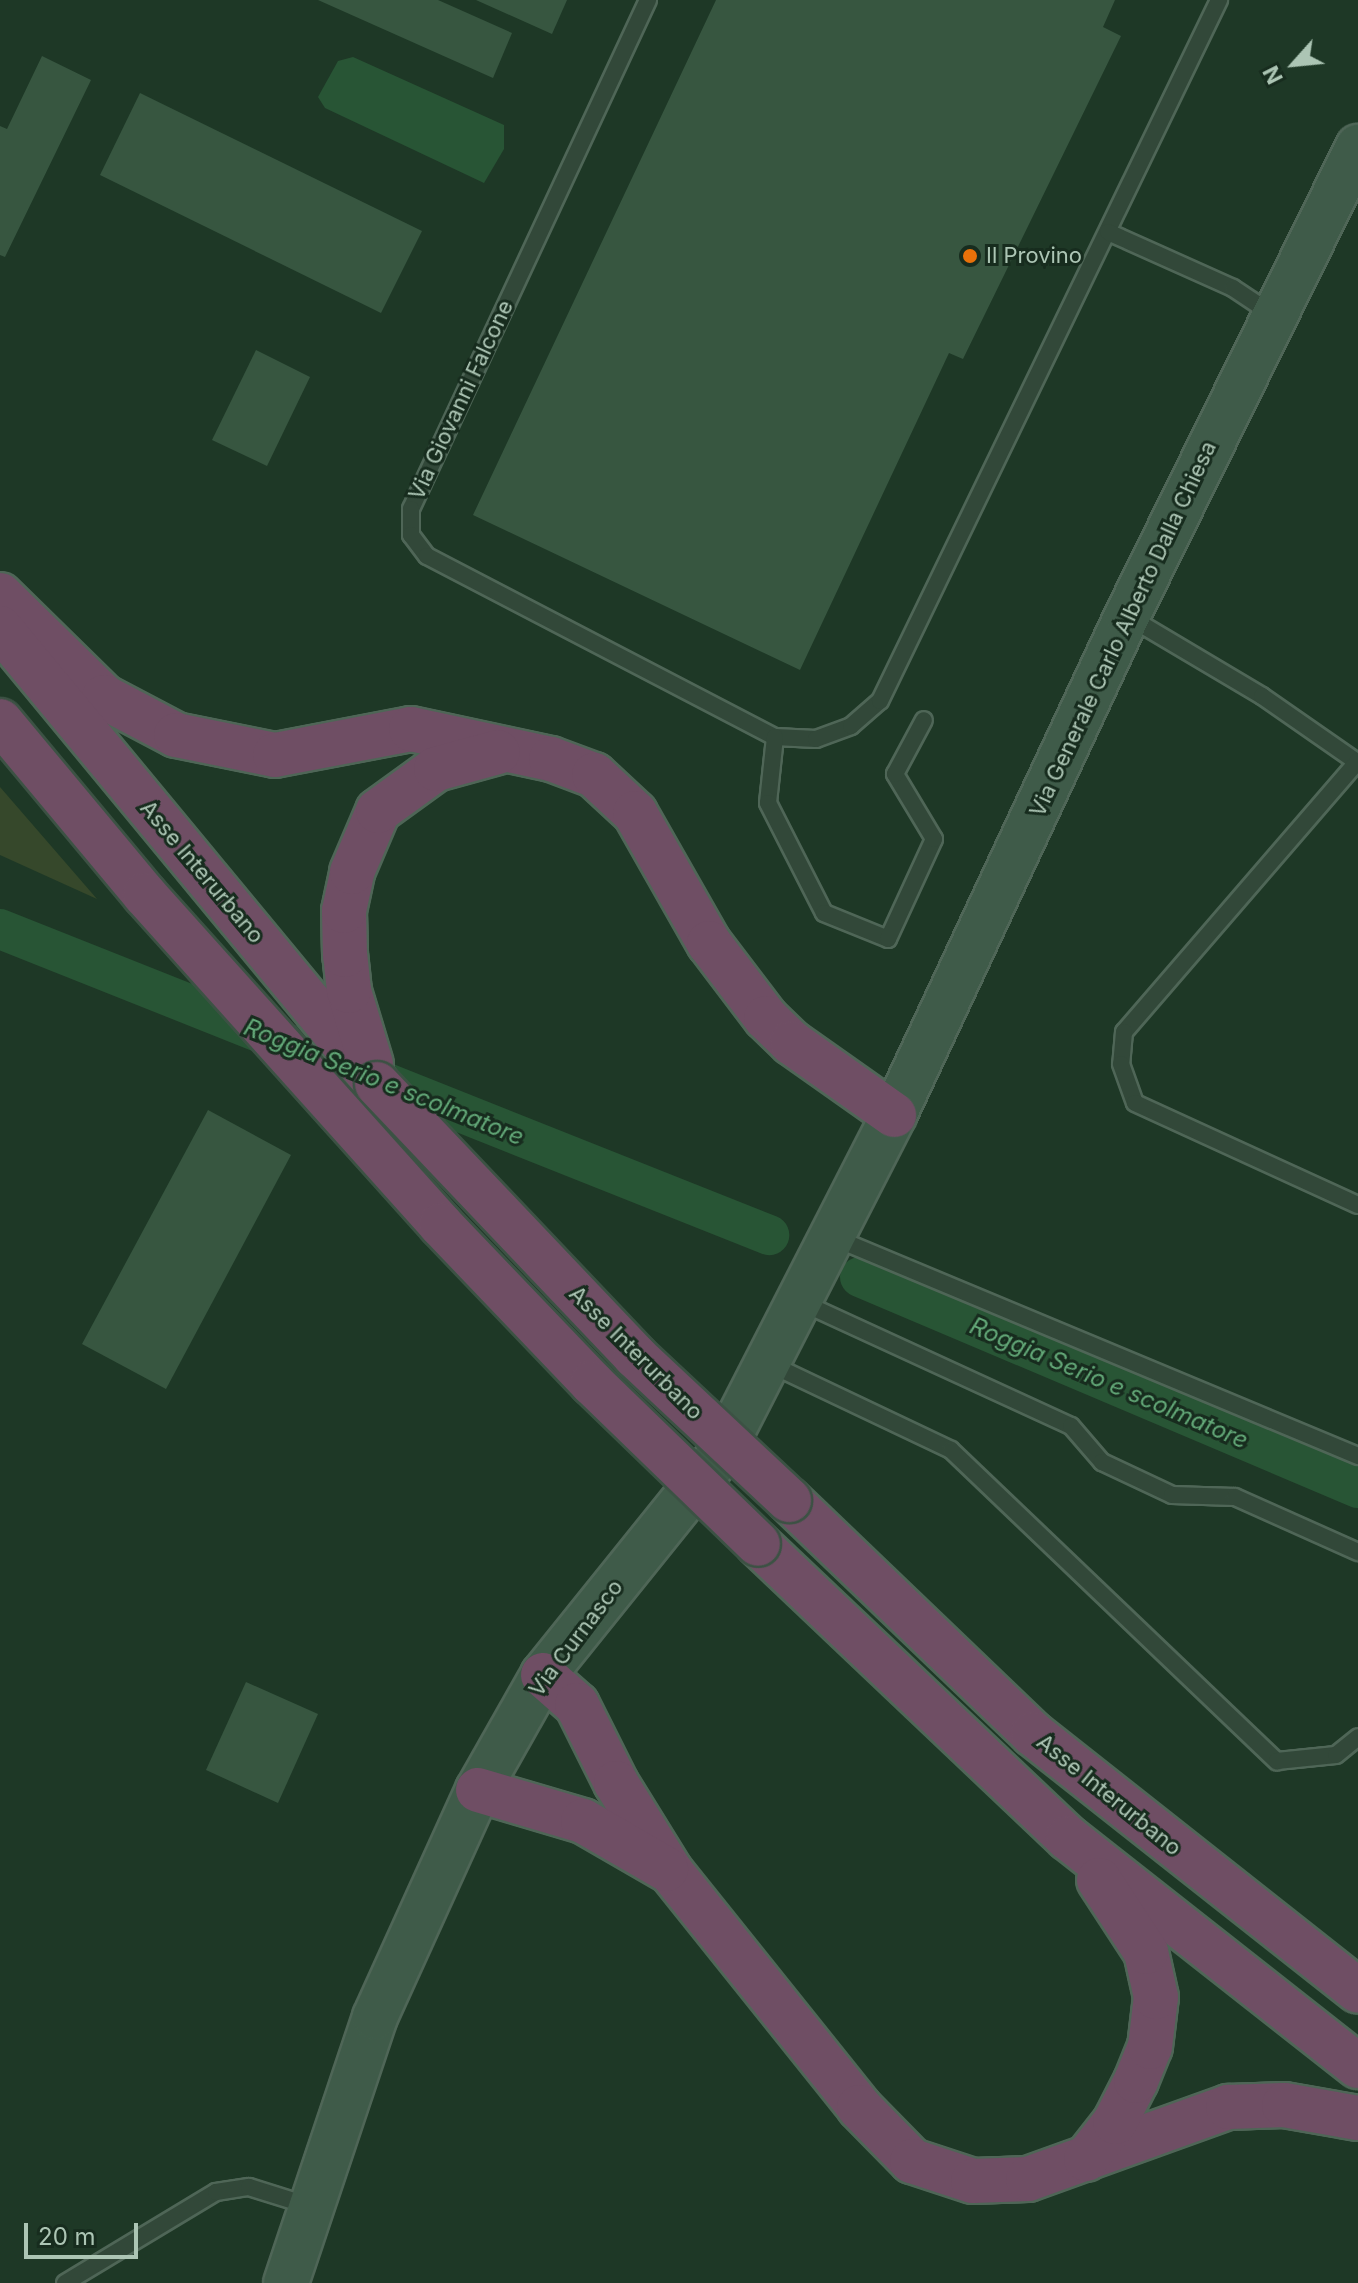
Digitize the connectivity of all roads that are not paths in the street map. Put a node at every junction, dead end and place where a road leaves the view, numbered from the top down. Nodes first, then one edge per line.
1 (648, 0) edge
2 (1219, 0) edge
3 (1358, 147) edge
4 (1108, 232) junction
5 (1274, 314) junction
6 (0, 595) edge
7 (1127, 616) junction
8 (0, 628) edge
9 (924, 720) dead end
10 (0, 721) edge
11 (775, 737) junction
12 (504, 750) junction
13 (1358, 762) edge
14 (377, 1084) junction
15 (894, 1115) junction
16 (1358, 1205) edge
17 (830, 1236) junction
18 (796, 1299) junction
19 (767, 1362) junction
20 (1358, 1456) edge
21 (1358, 1552) edge
22 (543, 1675) junction
23 (1358, 1737) edge
24 (478, 1790) junction
25 (1068, 1838) junction
26 (671, 1872) junction
27 (1358, 1991) edge
28 (1358, 2066) edge
29 (1358, 2118) edge
30 (1086, 2159) junction
31 (311, 2207) junction
32 (65, 2283) edge
33 (286, 2283) edge

1 - 11 lane, Via Giovanni Falcone
2 - 4 lane
3 - 5 street, Via Generale Carlo Alberto Dalla Chiesa
4 - 5 lane
4 - 11 lane, Via Giovanni Falcone
5 - 7 street, Via Generale Carlo Alberto Dalla Chiesa
6 - 12 highway
7 - 13 lane
7 - 15 street, Via Generale Carlo Alberto Dalla Chiesa
8 - 14 highway, Asse Interurbano
9 - 11 lane
10 - 25 highway, bridge
12 - 14 highway
12 - 15 highway
13 - 16 lane
14 - 27 highway, Asse Interurbano, bridge
15 - 17 street, Via Curnasco
17 - 18 street, Via Curnasco
17 - 20 lane
18 - 19 street, Via Curnasco
18 - 21 lane
19 - 22 street, Via Curnasco
19 - 23 lane
22 - 24 street, Via Curnasco
22 - 26 highway
24 - 26 highway
24 - 31 street, Via Curnasco
25 - 28 highway
25 - 30 highway
26 - 30 highway
29 - 30 highway
31 - 32 lane
31 - 33 street, Via Curnasco

